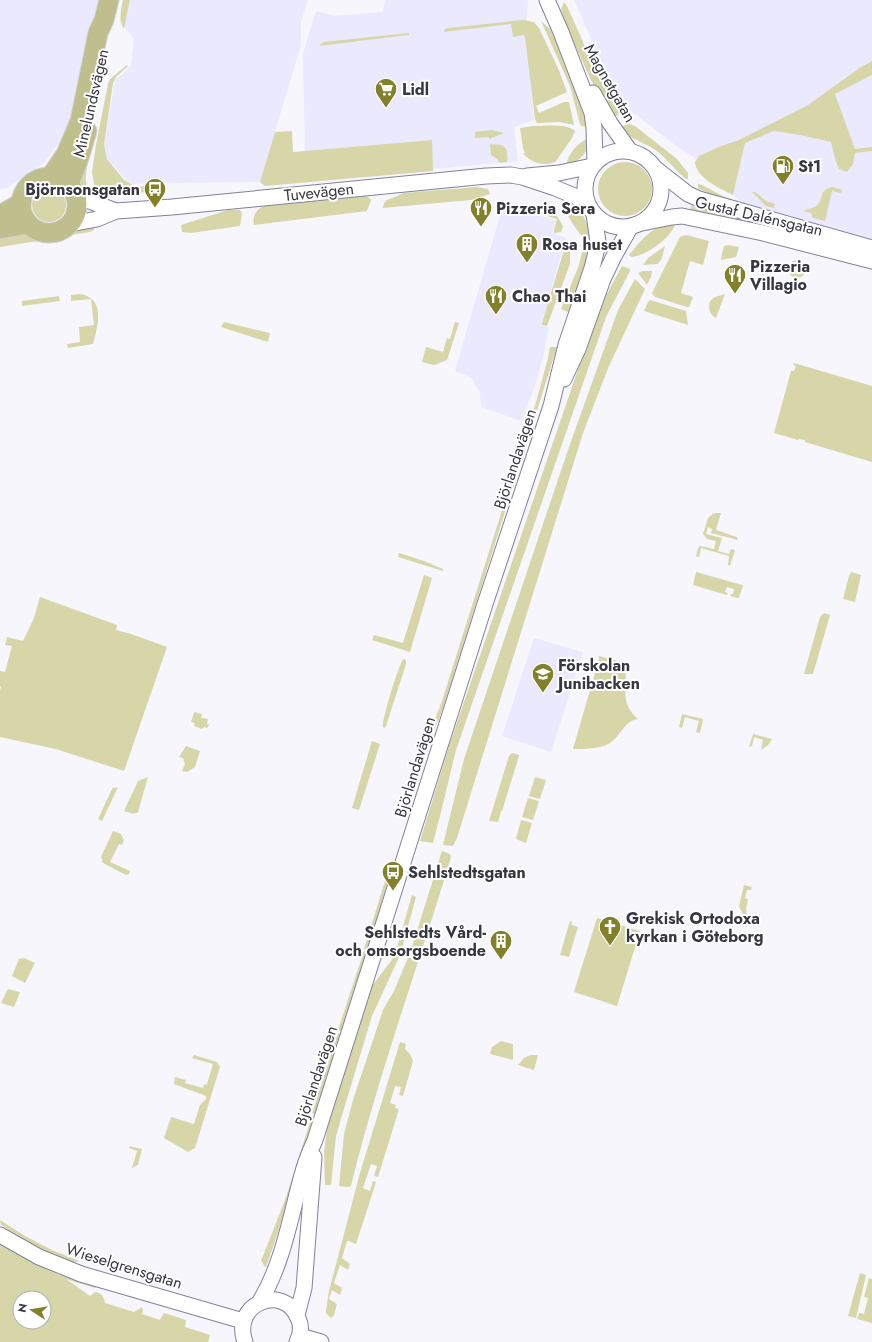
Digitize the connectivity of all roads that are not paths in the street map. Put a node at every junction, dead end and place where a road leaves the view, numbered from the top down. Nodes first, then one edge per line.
1 (109, 0) edge
2 (547, 0) edge
3 (104, 20) junction
4 (561, 32) junction
5 (630, 151) junction
6 (593, 165) junction
7 (655, 169) junction
8 (51, 176) junction
9 (522, 177) junction
10 (72, 190) junction
11 (20, 203) junction
12 (116, 211) junction
13 (592, 211) junction
14 (0, 215) edge
15 (28, 224) junction
16 (70, 224) junction
17 (634, 225) junction
18 (0, 229) edge
19 (872, 248) edge
20 (872, 261) edge
21 (551, 406) junction
22 (314, 1140) junction
23 (0, 1235) edge
24 (259, 1303) junction
25 (297, 1315) junction
26 (243, 1321) junction
27 (299, 1339) edge
28 (244, 1342) edge
29 (321, 1342) edge

1 - 3 main road, Minelundsvägen
2 - 4 street, Magnetgatan
3 - 8 main road, Minelundsvägen
3 - 10 main road, Minelundsvägen
4 - 5 street, Magnetgatan
4 - 6 street, Magnetgatan
5 - 6 street
5 - 7 street
6 - 9 street, Tuvevägen
6 - 13 street, Björlandavägen
7 - 17 street, Björlandavägen
7 - 19 street, Gustaf Dalénsgatan
8 - 10 main road, Tuvevägen
8 - 11 main road
9 - 12 street, Tuvevägen
9 - 13 street, Tuvevägen
10 - 12 street, Tuvevägen
10 - 16 main road
11 - 14 main road
11 - 15 main road
12 - 16 street, Tuvevägen
13 - 17 street
13 - 21 street, Björlandavägen
15 - 16 main road, Tuvevägen
15 - 18 main road
17 - 20 street, Gustaf Dalénsgatan
17 - 21 street, Björlandavägen
21 - 22 street, Björlandavägen
22 - 24 street, Björlandavägen
22 - 25 street, Björlandavägen
23 - 26 street, Wieselgrensgatan
24 - 25 street
24 - 26 street, Björlandavägen
25 - 27 street, Björlandavägen
26 - 28 street
27 - 29 street

